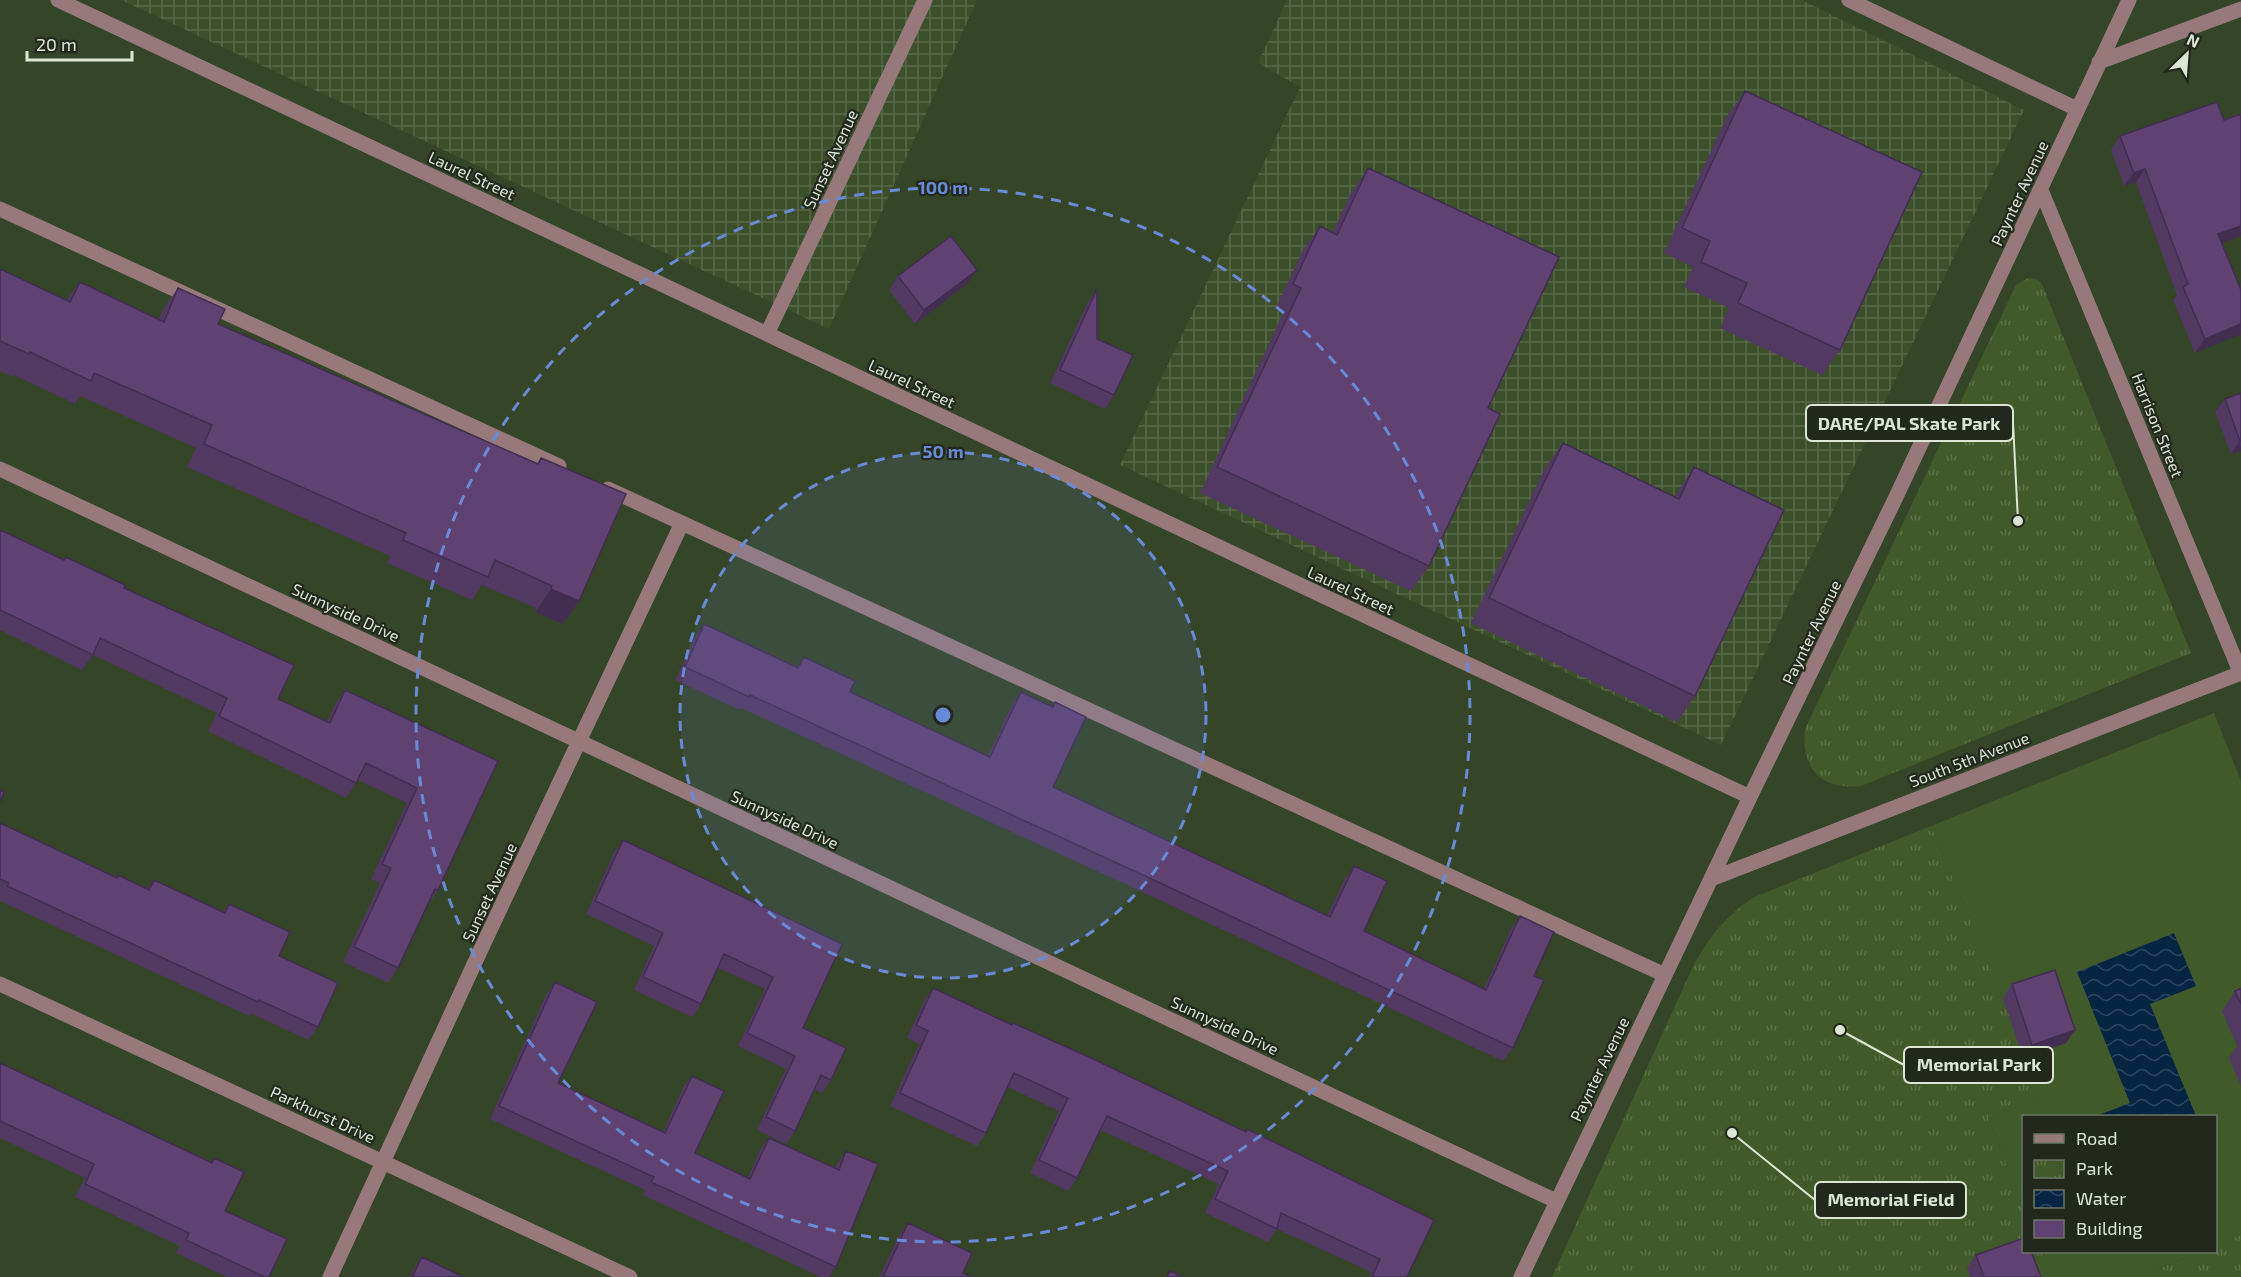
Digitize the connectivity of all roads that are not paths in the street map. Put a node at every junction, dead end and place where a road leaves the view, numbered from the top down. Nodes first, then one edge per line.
1 (58, 0) edge
2 (925, 0) edge
3 (1848, 0) edge
4 (2129, 0) edge
5 (2241, 9) edge
6 (2099, 62) junction
7 (2077, 109) junction
8 (2041, 190) junction
9 (0, 209) edge
10 (767, 334) junction
11 (0, 469) edge
12 (574, 473) edge
13 (596, 483) edge
14 (682, 523) junction
15 (2241, 674) edge
16 (579, 741) junction
17 (1750, 797) junction
18 (1711, 879) junction
19 (1665, 975) junction
20 (0, 984) edge
21 (383, 1162) junction
22 (1556, 1201) junction
23 (330, 1277) edge
24 (630, 1277) edge
25 (1521, 1277) edge

1 - 10 street, Laurel Street
2 - 10 street, Sunset Avenue
3 - 7 street
4 - 6 street, Paynter Avenue
5 - 6 street
6 - 7 street, Paynter Avenue
7 - 8 street, Paynter Avenue
8 - 15 street, Harrison Street
8 - 17 street, Paynter Avenue
9 - 12 street
10 - 17 street, Laurel Street
11 - 16 street, Sunnyside Drive
13 - 14 street
14 - 16 street, Sunset Avenue
14 - 19 street
15 - 18 street, South 5th Avenue
16 - 21 street, Sunset Avenue
16 - 22 street, Sunnyside Drive
17 - 18 street, Paynter Avenue
18 - 19 street, Paynter Avenue
19 - 22 street, Paynter Avenue
20 - 21 street, Parkhurst Drive
21 - 23 street, Sunset Avenue
21 - 24 street, Parkhurst Drive
22 - 25 street, Paynter Avenue

